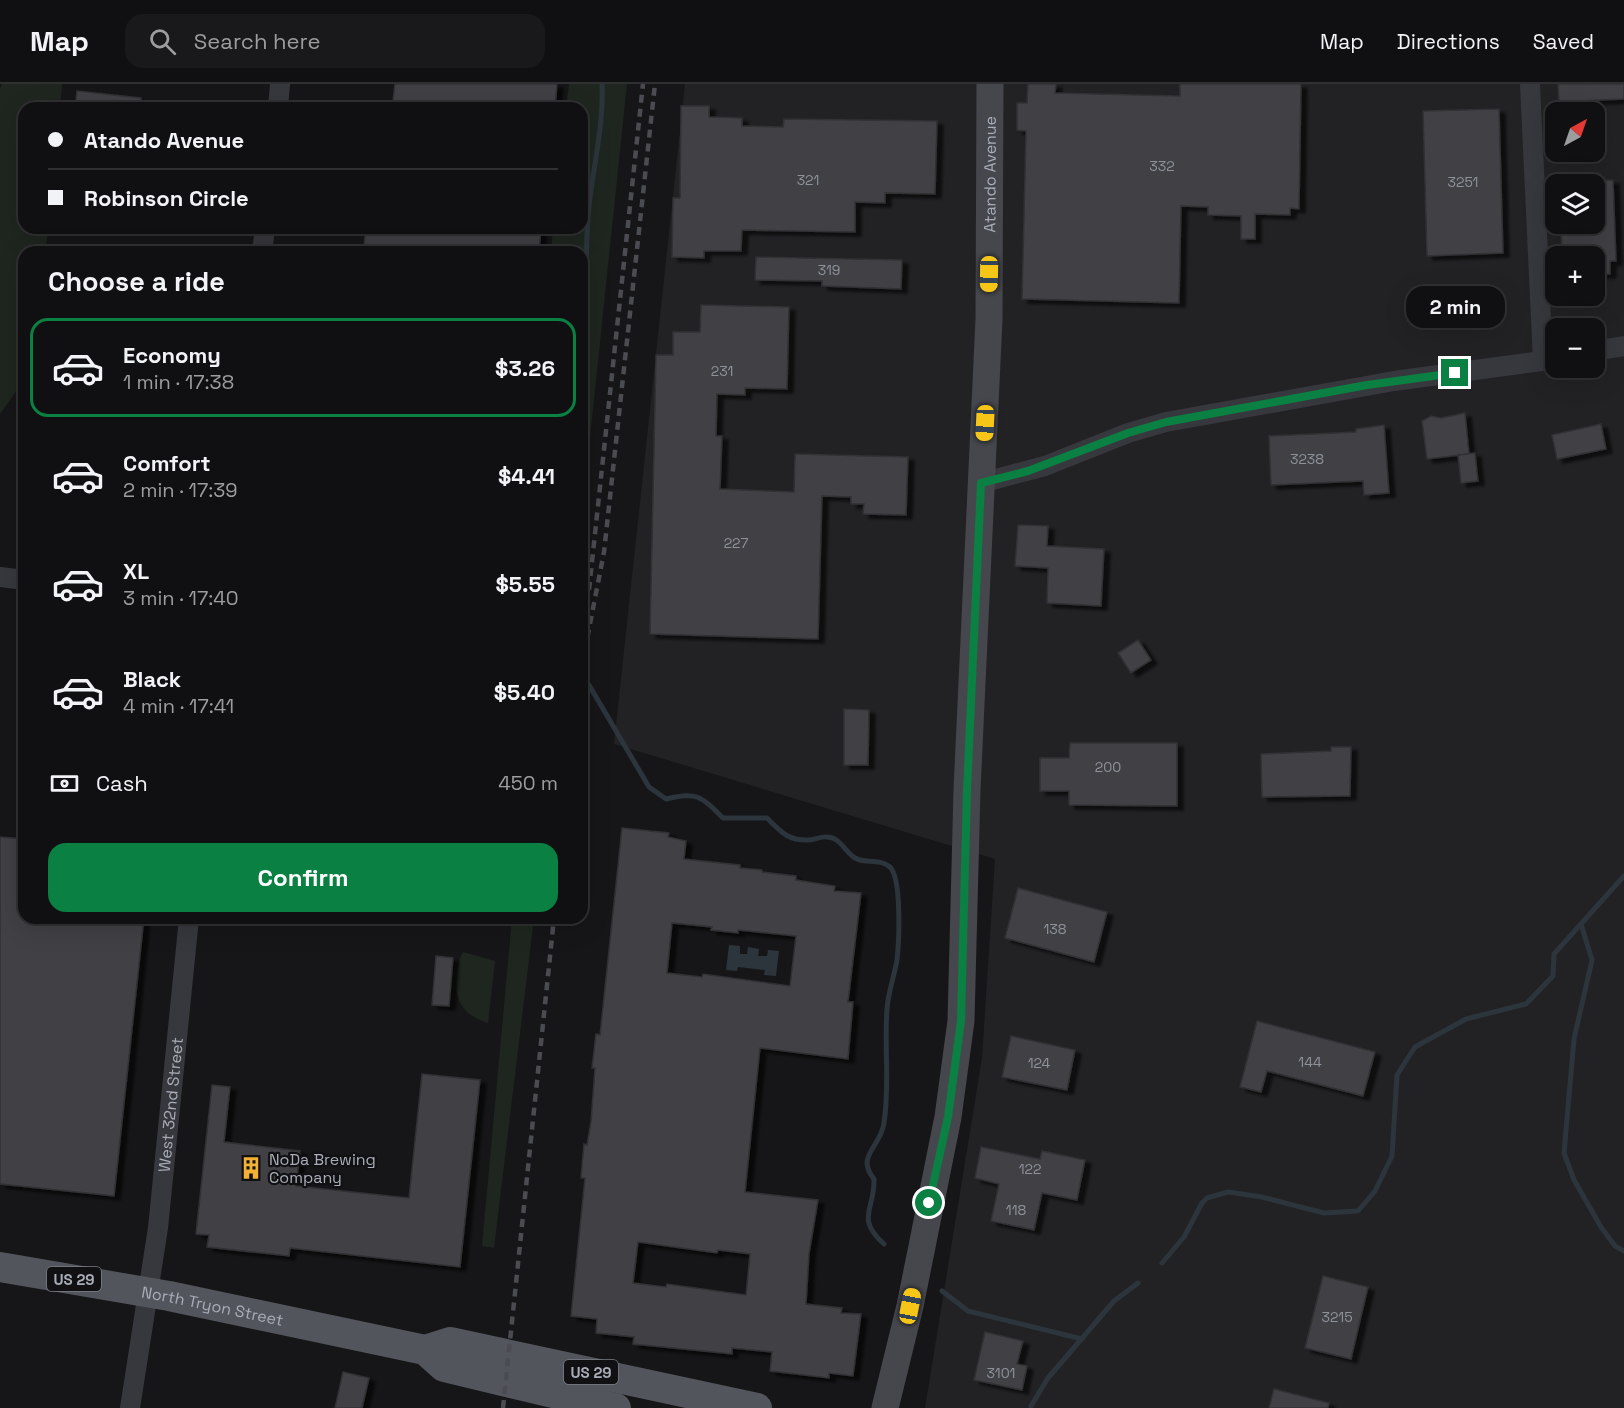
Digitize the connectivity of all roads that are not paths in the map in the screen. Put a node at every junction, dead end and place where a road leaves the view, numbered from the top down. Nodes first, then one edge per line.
1 (280, 84) edge
2 (990, 84) edge
3 (1530, 84) edge
4 (278, 102) edge
5 (1546, 318) edge
6 (1624, 346) edge
7 (1605, 349) edge
8 (1545, 361) edge
9 (981, 483) junction
10 (0, 577) edge
11 (18, 579) edge
12 (188, 924) edge
13 (0, 1267) edge
14 (148, 1292) junction
15 (425, 1350) junction
16 (129, 1408) edge
17 (616, 1408) edge
18 (757, 1408) edge
19 (885, 1408) edge

1 - 4 street
2 - 9 main road, Atando Avenue
3 - 5 street
6 - 7 street
8 - 9 street
9 - 19 main road, Atando Avenue
10 - 11 street
12 - 14 street, West 32nd Street
13 - 14 main road, North Tryon Street / US 29
14 - 15 main road, North Tryon Street / US 29
14 - 16 street, West 32nd Street
15 - 17 main road, North Tryon Street / US 29
15 - 18 main road, North Tryon Street / US 29

